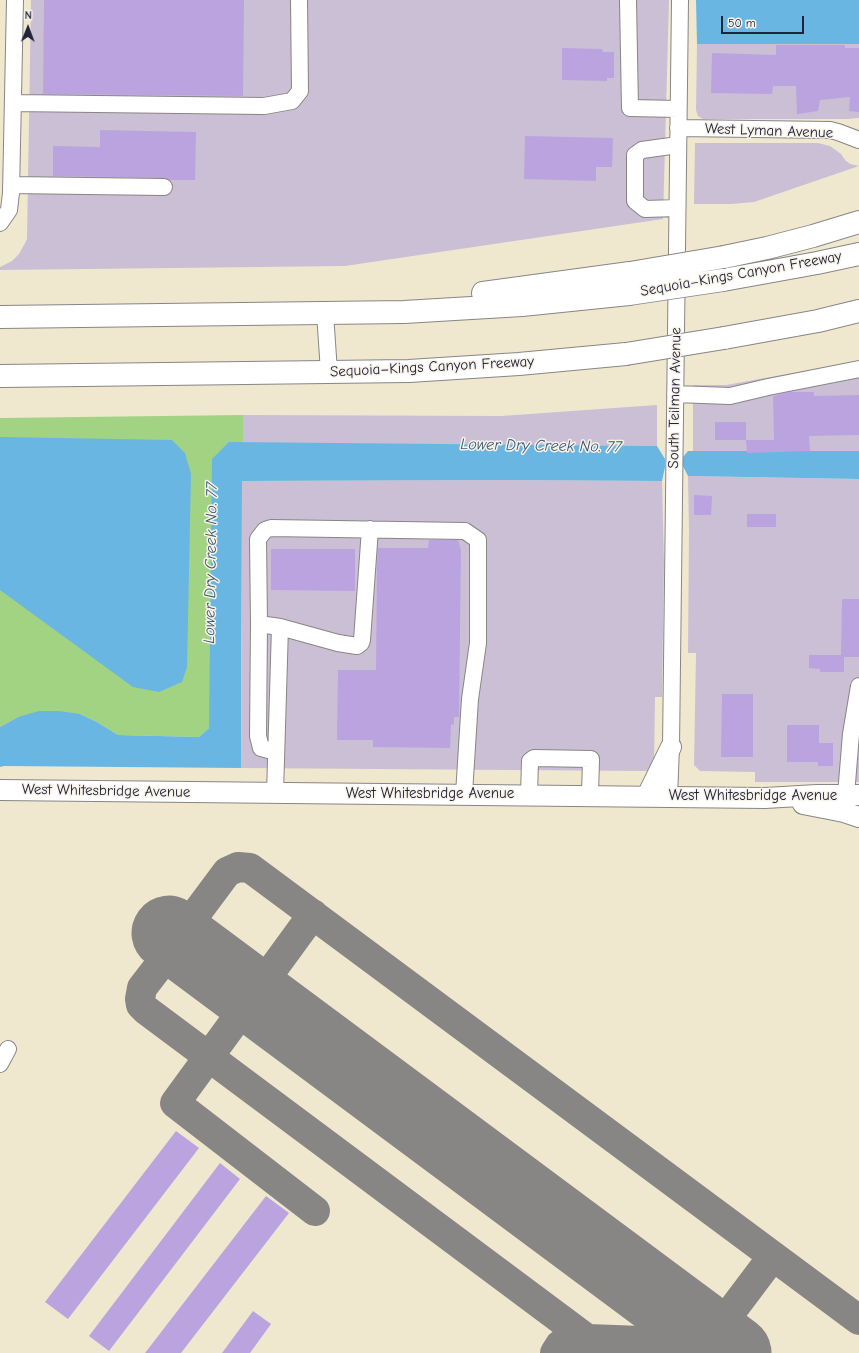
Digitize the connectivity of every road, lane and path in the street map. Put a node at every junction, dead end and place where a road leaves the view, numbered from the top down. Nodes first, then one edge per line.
1 (15, 0) edge
2 (299, 0) edge
3 (628, 0) edge
4 (680, 0) edge
5 (13, 103) junction
6 (678, 109) junction
7 (678, 128) junction
8 (859, 140) edge
9 (678, 145) junction
10 (11, 185) junction
11 (164, 187) dead end
12 (677, 208) junction
13 (859, 222) edge
14 (0, 223) edge
15 (859, 254) edge
16 (630, 283) junction
17 (859, 311) edge
18 (325, 313) junction
19 (0, 317) edge
20 (29, 317) junction
21 (859, 369) edge
22 (329, 372) junction
23 (0, 376) edge
24 (675, 394) junction
25 (370, 529) junction
26 (259, 624) junction
27 (280, 627) junction
28 (859, 686) edge
29 (671, 747) junction
30 (276, 752) junction
31 (0, 790) edge
32 (275, 793) junction
33 (464, 794) junction
34 (529, 795) junction
35 (590, 795) junction
36 (853, 795) edge
37 (647, 796) junction
38 (669, 797) junction
39 (765, 798) junction
40 (859, 817) edge
41 (8, 1050) dead end
42 (0, 1064) edge

1 - 5 street
2 - 5 street
3 - 6 street
4 - 6 street, South Teilman Avenue
5 - 10 street
6 - 7 street, South Teilman Avenue
7 - 8 street, West Lyman Avenue
7 - 9 street, South Teilman Avenue
9 - 12 street, South Teilman Avenue
9 - 12 street
10 - 11 street
10 - 14 street
12 - 24 street, South Teilman Avenue
13 - 16 highway, bridge
15 - 16 highway, Sequoia–Kings Canyon Freeway, bridge
16 - 18 highway, Sequoia–Kings Canyon Freeway
16 - 20 highway
17 - 22 highway, Sequoia–Kings Canyon Freeway, bridge
18 - 20 highway, Sequoia–Kings Canyon Freeway
18 - 22 street
19 - 20 highway, Sequoia–Kings Canyon Freeway
21 - 24 street
22 - 23 highway, Sequoia–Kings Canyon Freeway
24 - 29 street, South Teilman Avenue
25 - 26 street
25 - 27 street
25 - 33 street
26 - 27 street
26 - 30 street
27 - 30 street
28 - 36 street
29 - 37 main road
29 - 38 street, South Teilman Avenue
30 - 32 street
31 - 32 main road, West Whitesbridge Avenue
32 - 33 main road, West Whitesbridge Avenue
33 - 34 main road, West Whitesbridge Avenue
34 - 35 main road, West Whitesbridge Avenue
34 - 35 street
35 - 37 main road, West Whitesbridge Avenue
36 - 39 main road, West Whitesbridge Avenue
37 - 38 main road, West Whitesbridge Avenue
38 - 39 main road, West Whitesbridge Avenue
39 - 40 main road
41 - 42 street

